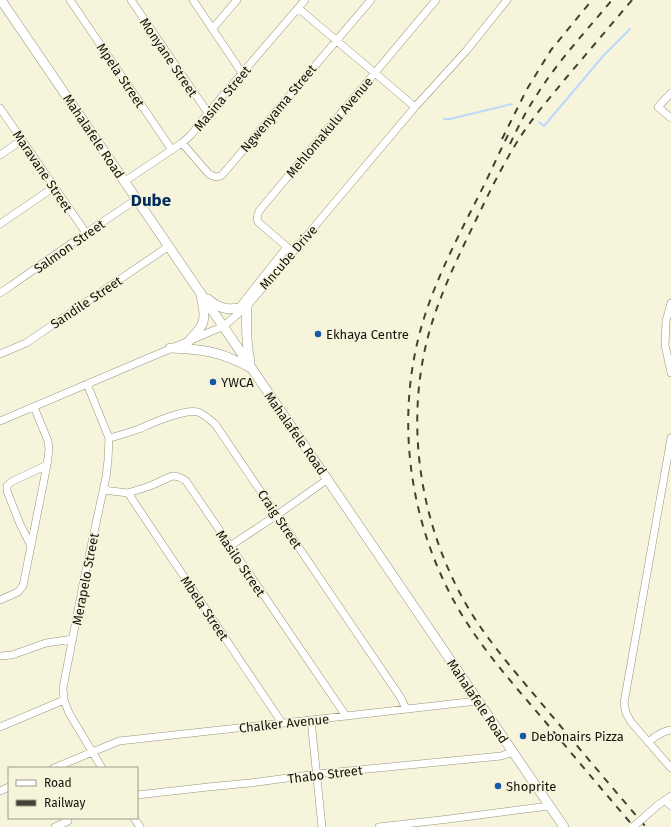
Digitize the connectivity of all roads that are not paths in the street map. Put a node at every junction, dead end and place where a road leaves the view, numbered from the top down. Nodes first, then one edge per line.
1 (1, 0) edge
2 (70, 0) edge
3 (131, 0) edge
4 (193, 0) edge
5 (238, 0) edge
6 (305, 0) edge
7 (371, 0) edge
8 (436, 0) edge
9 (507, 0) edge
10 (298, 8) junction
11 (213, 28) junction
12 (336, 41) junction
13 (242, 73) junction
14 (375, 73) junction
15 (671, 92) edge
16 (415, 107) junction
17 (0, 108) edge
18 (208, 113) junction
19 (671, 118) edge
20 (22, 140) junction
21 (182, 143) junction
22 (172, 150) junction
23 (0, 155) edge
24 (125, 181) junction
25 (54, 187) junction
26 (137, 199) junction
27 (0, 224) edge
28 (86, 233) junction
29 (169, 246) junction
30 (290, 249) junction
31 (200, 291) junction
32 (0, 293) edge
33 (671, 303) edge
34 (242, 307) junction
35 (224, 326) junction
36 (189, 341) junction
37 (170, 348) junction
38 (0, 354) edge
39 (251, 368) junction
40 (671, 373) edge
41 (87, 384) junction
42 (34, 407) junction
43 (0, 421) edge
44 (109, 438) junction
45 (671, 438) edge
46 (47, 465) junction
47 (328, 479) junction
48 (103, 490) junction
49 (128, 493) junction
50 (277, 515) junction
51 (31, 546) junction
52 (230, 546) junction
53 (0, 600) edge
54 (73, 639) junction
55 (0, 656) edge
56 (64, 700) junction
57 (478, 701) junction
58 (406, 709) junction
59 (346, 716) junction
60 (311, 720) junction
61 (282, 723) junction
62 (0, 727) edge
63 (671, 730) edge
64 (648, 742) junction
65 (92, 752) junction
66 (513, 752) junction
67 (56, 767) edge
68 (101, 767) edge
69 (671, 768) edge
70 (317, 774) junction
71 (138, 795) edge
72 (671, 796) edge
73 (665, 800) junction
74 (549, 806) junction
75 (671, 806) edge
76 (69, 822) edge
77 (55, 827) edge
78 (322, 827) edge
79 (379, 827) edge
80 (564, 827) edge
81 (633, 827) edge

1 - 24 main road, Mahalafele Road
2 - 22 street, Mpela Street
3 - 18 street, Monyane Street
4 - 11 street
5 - 11 street
6 - 10 street, Masina Street
7 - 12 street, Ngwenyama Street
8 - 14 street, Mehlomakulu Avenue
9 - 16 street, Mncube Drive
10 - 12 street
10 - 13 street, Masina Street
11 - 13 street
12 - 14 street
12 - 21 street, Ngwenyama Street
13 - 18 street, Masina Street
14 - 16 street
14 - 30 street, Mehlomakulu Avenue
15 - 19 street
16 - 30 street, Mncube Drive
17 - 20 street, Maravane Street
18 - 21 street, Masina Street
20 - 23 street
20 - 25 street, Maravane Street
21 - 22 street, Masina Street
22 - 24 street, Masina Street
24 - 26 main road, Mahalafele Road
25 - 27 street
25 - 28 street, Maravane Street
26 - 28 street, Salmon Street
26 - 29 main road, Mahalafele Road
28 - 32 street, Salmon Street
29 - 31 main road, Mahalafele Road
29 - 38 street, Sandile Street
30 - 34 street, Mncube Drive
31 - 34 main road
31 - 35 main road, Mahalafele Road
31 - 36 main road
33 - 40 street
34 - 35 street, Mncube Drive
34 - 39 main road
35 - 36 street, Mncube Drive
35 - 39 main road, Mahalafele Road
36 - 37 street, Mncube Drive
37 - 39 main road
37 - 41 street, Mncube Drive
39 - 47 main road, Mahalafele Road
41 - 42 street, Mncube Drive
41 - 44 street, Merapelo Street
42 - 43 street, Mncube Drive
42 - 46 street
44 - 48 street, Merapelo Street
44 - 50 street, Craig Street
45 - 64 street
46 - 51 street
46 - 51 street
47 - 50 street
47 - 57 main road, Mahalafele Road
48 - 49 street, Masilo Street
48 - 54 street, Merapelo Street
49 - 52 street, Masilo Street
49 - 61 street, Mbela Street
50 - 52 street
50 - 58 street, Craig Street
51 - 53 street
52 - 59 street, Masilo Street
54 - 55 street
54 - 56 street, Merapelo Street
56 - 62 street
56 - 65 street, Merapelo Street
57 - 58 street, Chalker Avenue
57 - 66 main road, Mahalafele Road
58 - 59 street, Chalker Avenue
59 - 60 street, Chalker Avenue
60 - 61 street, Chalker Avenue
60 - 70 street
61 - 65 street, Chalker Avenue
63 - 64 street
64 - 69 street
65 - 67 street, Chalker Avenue
65 - 68 street, Merapelo Street
66 - 70 street, Thabo Street
66 - 74 main road, Mahalafele Road
70 - 71 street, Thabo Street
70 - 78 street
72 - 73 street
73 - 75 street
73 - 81 street, bridge
74 - 79 street
74 - 80 main road, Mahalafele Road
76 - 77 street

